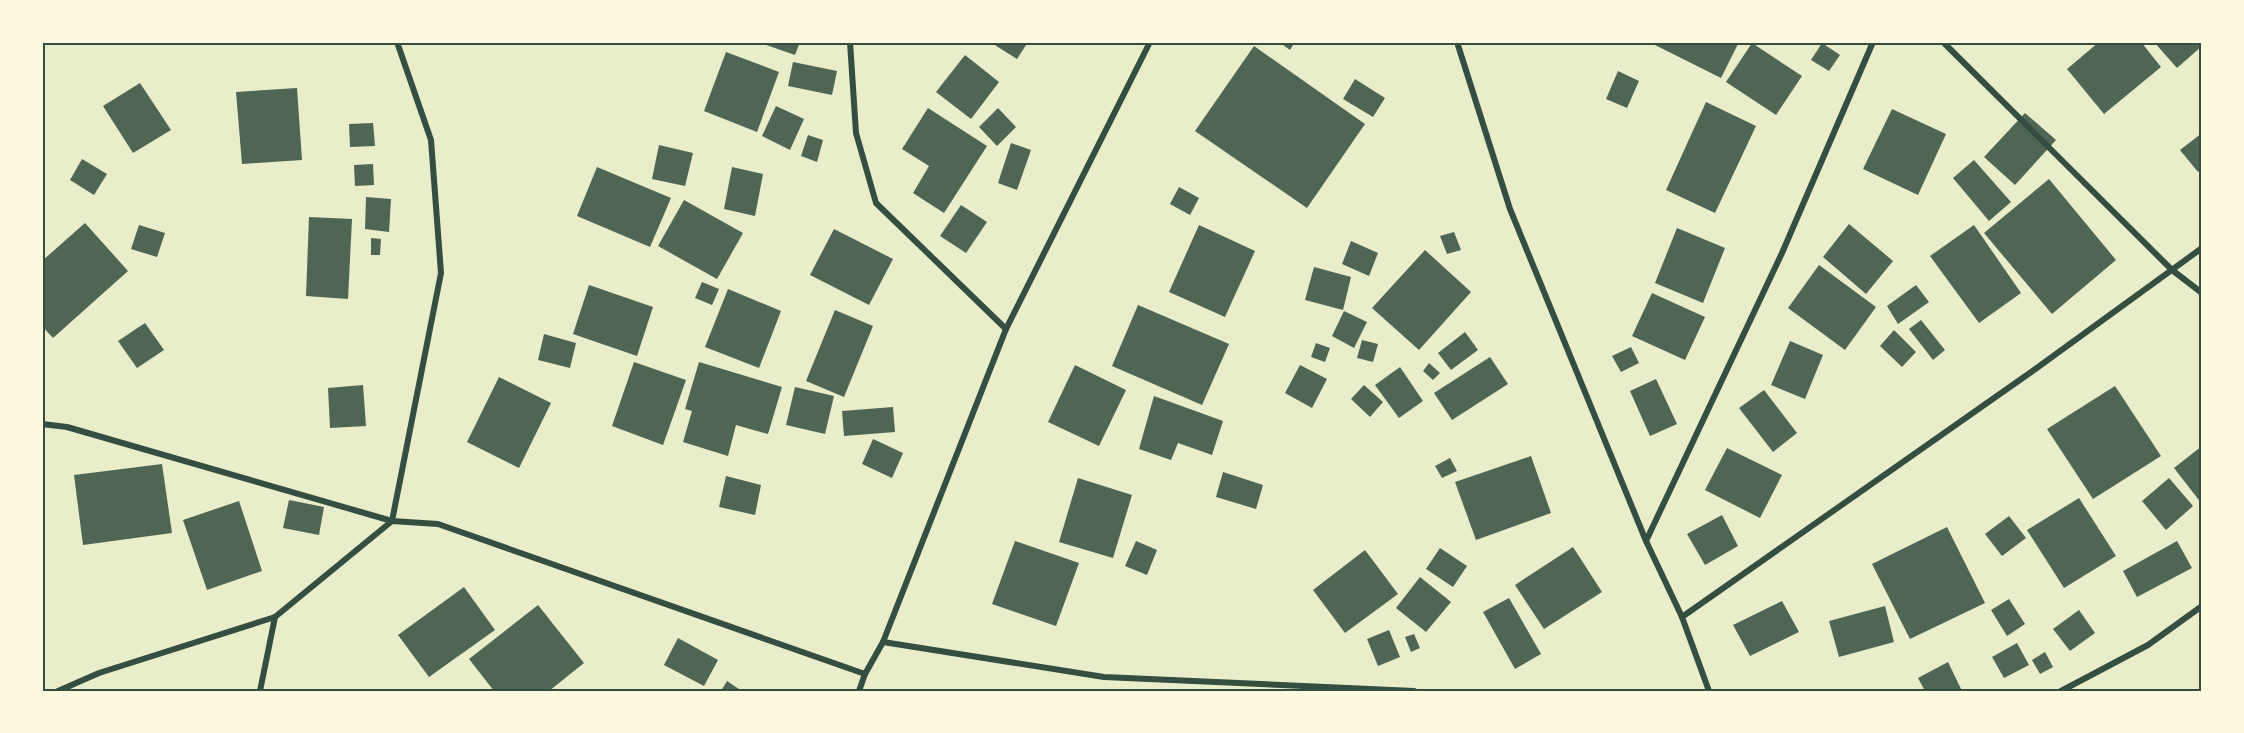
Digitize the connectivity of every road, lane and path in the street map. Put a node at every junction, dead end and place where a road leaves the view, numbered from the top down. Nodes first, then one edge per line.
1 (397, 42) edge
2 (850, 42) edge
3 (1150, 42) edge
4 (1456, 42) edge
5 (1873, 42) edge
6 (1943, 42) edge
7 (2202, 248) edge
8 (2172, 270) junction
9 (2202, 293) edge
10 (1006, 329) junction
11 (42, 424) edge
12 (392, 520) junction
13 (1646, 541) junction
14 (2202, 606) edge
15 (275, 616) junction
16 (1682, 617) junction
17 (883, 642) junction
18 (865, 674) junction
19 (58, 691) edge
20 (260, 691) edge
21 (859, 691) edge
22 (1414, 691) edge
23 (1709, 691) edge
24 (2061, 691) edge

1 - 12 street
2 - 10 street
3 - 10 street
4 - 13 street
5 - 13 street
6 - 8 street
7 - 8 street
8 - 9 street
8 - 16 street
10 - 17 street
11 - 12 street
12 - 15 street
12 - 18 street
13 - 16 street
14 - 24 street
15 - 19 street
15 - 20 street
16 - 23 street
17 - 18 street
17 - 22 street
18 - 21 street

